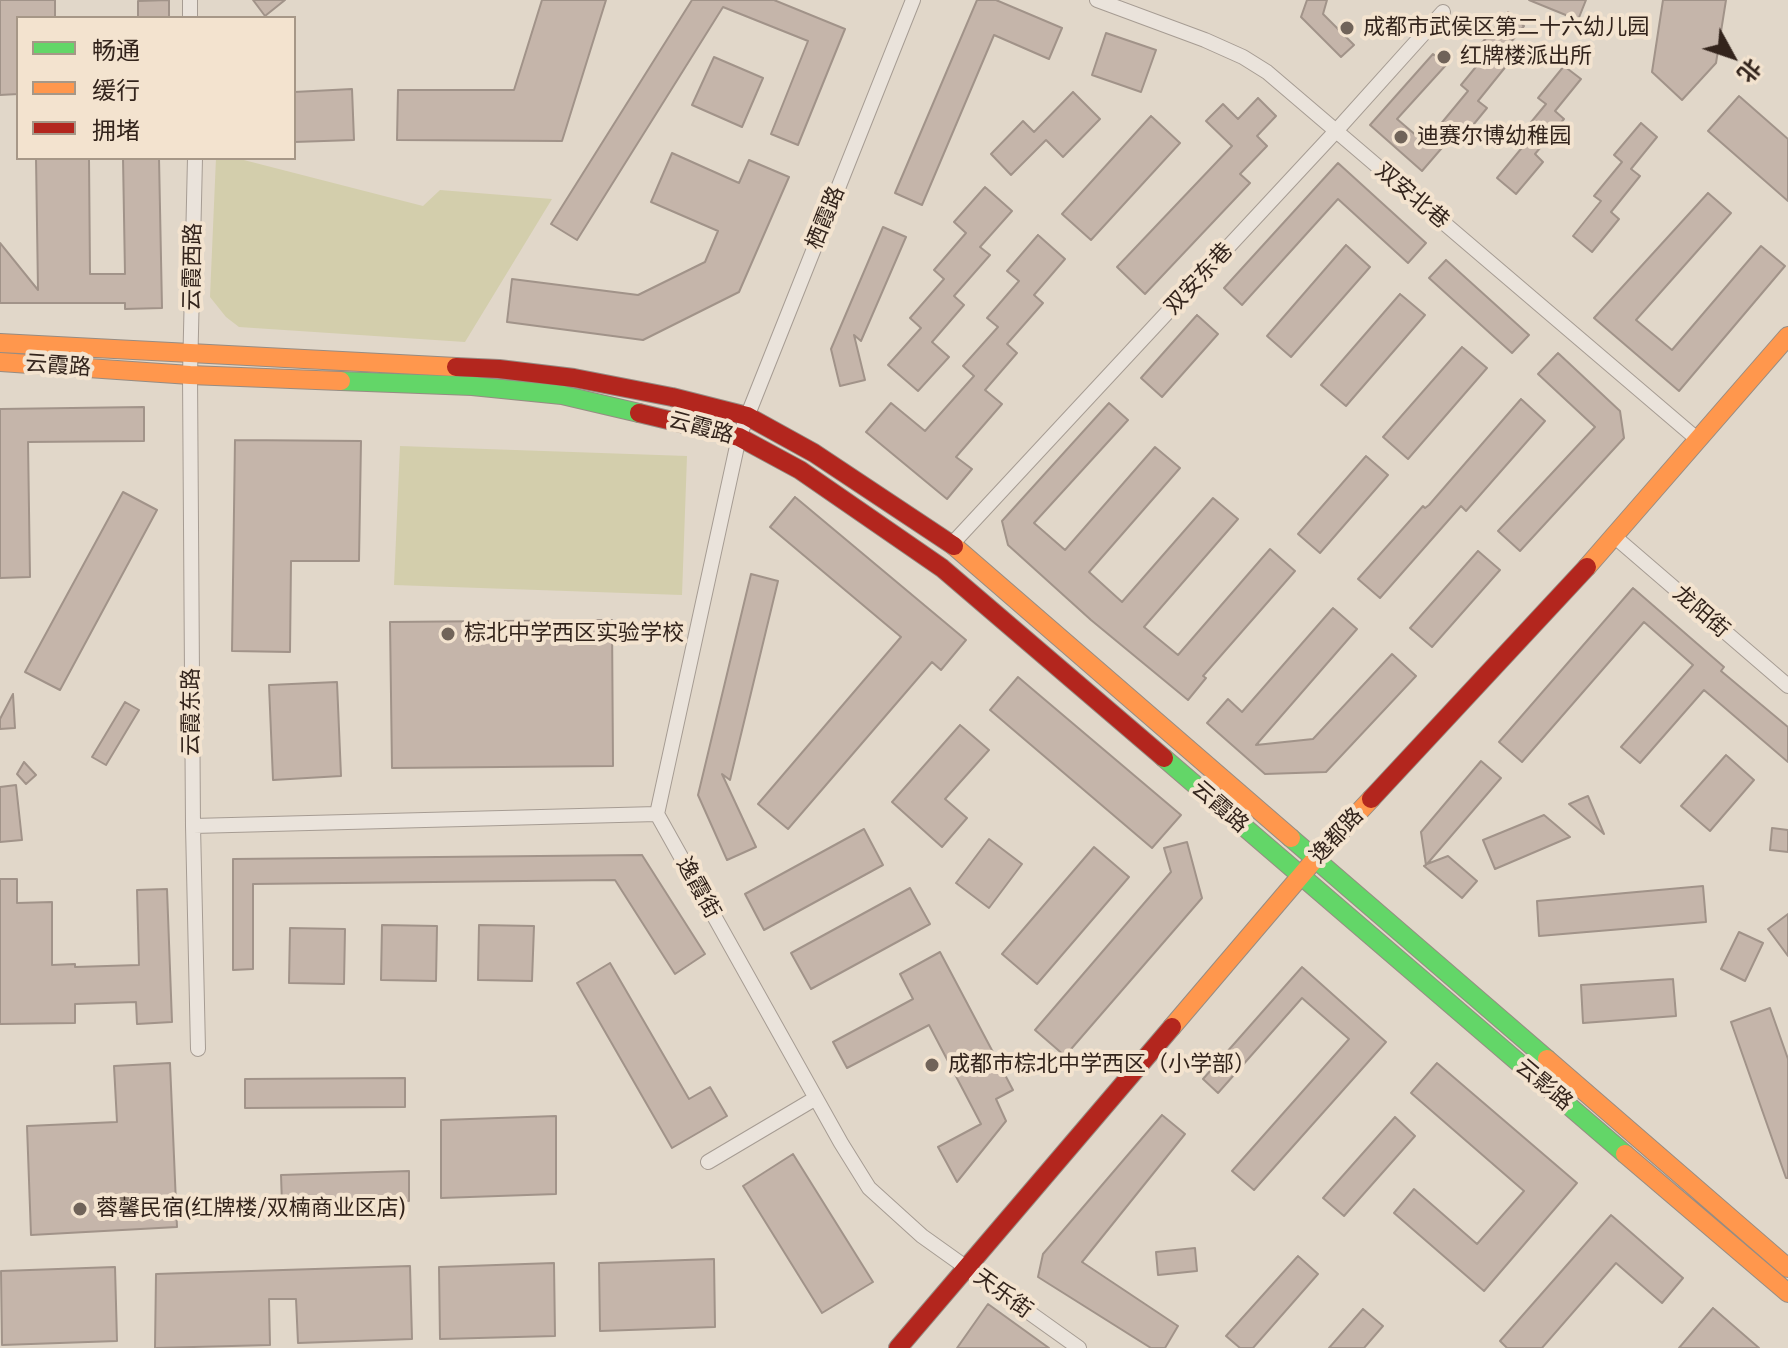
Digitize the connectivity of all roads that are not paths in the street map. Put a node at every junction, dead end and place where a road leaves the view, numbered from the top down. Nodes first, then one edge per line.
1 (913, 0) edge
2 (1097, 0) edge
3 (1443, 12) dead end
4 (1336, 131) junction
5 (195, 160) edge
6 (1788, 336) edge
7 (0, 343) edge
8 (190, 355) junction
9 (0, 362) edge
10 (190, 375) junction
11 (747, 416) junction
12 (739, 437) junction
13 (1697, 439) junction
14 (1615, 537) junction
15 (952, 544) junction
16 (1788, 686) edge
17 (657, 814) junction
18 (193, 826) junction
19 (1316, 858) junction
20 (1300, 876) junction
21 (198, 1049) dead end
22 (816, 1098) junction
23 (708, 1162) dead end
24 (966, 1267) junction
25 (1788, 1268) edge
26 (1788, 1293) edge
27 (898, 1348) edge
28 (1079, 1348) edge

1 - 11 street, 栖霞路
2 - 4 street, 双安北巷
3 - 4 street, 双安东巷
4 - 13 street, 双安北巷
4 - 15 street, 双安东巷
5 - 8 street, 云霞西路
6 - 13 street, 逸都路
7 - 8 street
8 - 10 street, 云霞西路
8 - 11 street
9 - 10 street, 云霞路
10 - 12 street, 云霞路
10 - 18 street, 云霞东路
11 - 12 street, 栖霞路
11 - 15 street
12 - 17 street
12 - 20 street, 云霞路
13 - 14 street, 逸都路
14 - 16 street, 龙阳街
14 - 19 street, 逸都路
15 - 19 street
17 - 18 street
17 - 22 street, 逸霞街
18 - 21 street, 云霞东路
19 - 20 street, 逸都路
19 - 25 street
20 - 24 street, 逸都路
20 - 26 street, 云影路
22 - 23 street
22 - 24 street, 逸霞街
24 - 27 street, 逸都路
24 - 28 street, 天乐街

